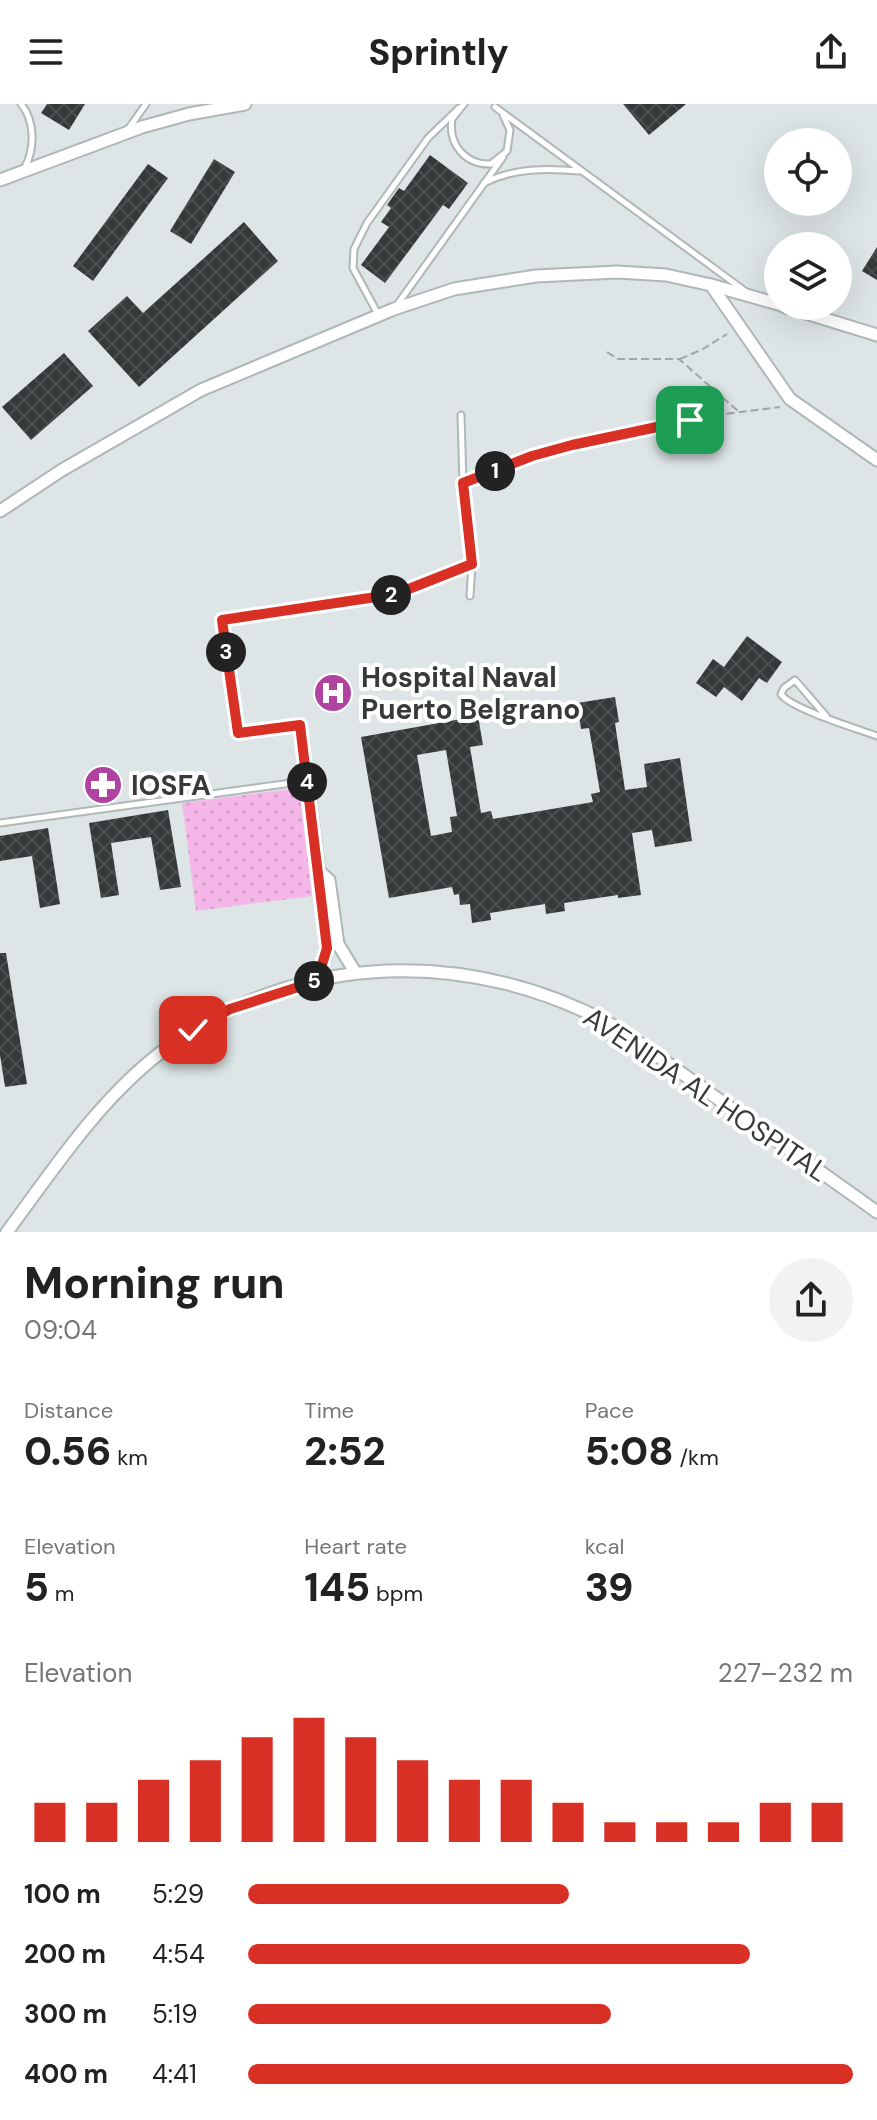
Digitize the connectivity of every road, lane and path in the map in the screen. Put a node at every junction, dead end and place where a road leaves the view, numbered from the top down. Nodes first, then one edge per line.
1 (21, 104) edge
2 (146, 104) edge
3 (245, 104) edge
4 (462, 106) edge
5 (493, 106) edge
6 (126, 132) junction
7 (503, 157) junction
8 (582, 171) junction
9 (23, 172) junction
10 (0, 180) edge
11 (483, 184) junction
12 (711, 285) junction
13 (752, 296) junction
14 (764, 300) edge
15 (394, 309) junction
16 (379, 316) junction
17 (829, 320) edge
18 (739, 325) junction
19 (877, 335) edge
20 (607, 352) dead end
21 (679, 359) junction
22 (797, 405) junction
23 (740, 412) junction
24 (461, 415) dead end
25 (877, 460) edge
26 (463, 483) junction
27 (0, 511) edge
28 (472, 564) junction
29 (470, 596) dead end
30 (826, 716) junction
31 (877, 736) edge
32 (305, 762) joint
33 (307, 781) junction
34 (0, 823) edge
35 (319, 871) junction
36 (355, 972) junction
37 (314, 982) junction
38 (877, 1212) edge
39 (7, 1232) edge

1 - 9 lane
2 - 6 lane
3 - 6 street
4 - 7 lane
4 - 16 lane
5 - 7 lane
5 - 8 lane
6 - 9 street
7 - 11 lane
8 - 11 lane
8 - 13 lane
9 - 10 street
11 - 15 lane
12 - 13 street
12 - 15 street
12 - 18 street
13 - 14 street
15 - 16 street
16 - 27 street
17 - 19 street
18 - 21 path
18 - 22 street
20 - 21 path
21 - 23 path
22 - 23 path
22 - 25 street
23 - 26 path
24 - 26 lane
26 - 28 lane
28 - 29 lane
28 - 32 lane
30 - 30 lane
30 - 31 lane
32 - 33 street
33 - 34 lane
33 - 35 street
35 - 36 street
35 - 37 street
36 - 37 street, AVENIDA AL HOSPITAL
36 - 38 street, AVENIDA AL HOSPITAL
37 - 39 street, AVENIDA AL HOSPITAL

